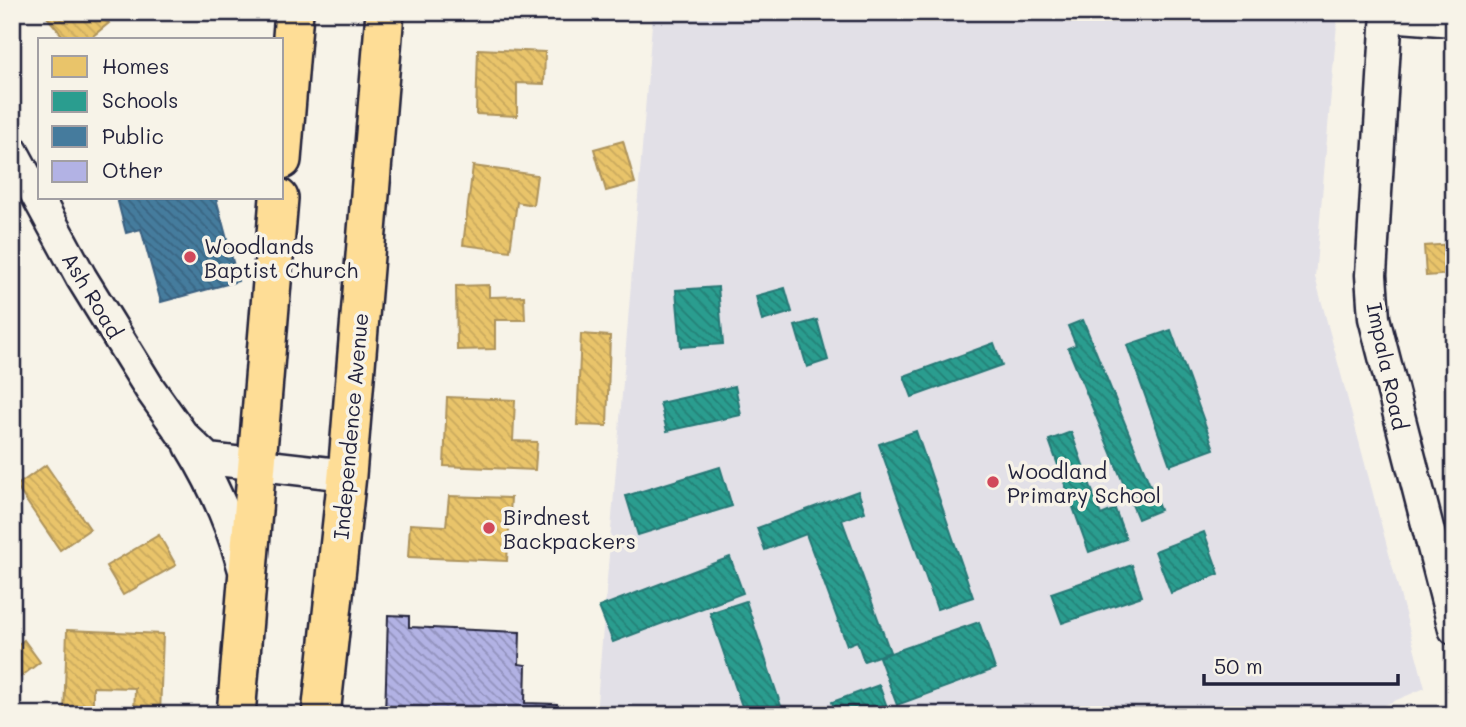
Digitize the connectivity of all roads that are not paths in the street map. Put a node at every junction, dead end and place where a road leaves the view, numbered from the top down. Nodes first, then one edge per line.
1 (294, 12) edge
2 (385, 12) edge
3 (1387, 14) edge
4 (1454, 22) edge
5 (284, 135) edge
6 (12, 150) edge
7 (38, 198) edge
8 (39, 200) edge
9 (279, 200) edge
10 (182, 434) junction
11 (257, 464) junction
12 (347, 475) junction
13 (247, 580) junction
14 (1454, 629) edge
15 (236, 715) edge
16 (321, 715) edge

1 - 5 main road
2 - 12 main road, Independence Avenue
3 - 4 street
3 - 14 street, Impala Road
6 - 7 street, Ash Road
8 - 10 street, Ash Road
9 - 11 main road
10 - 11 street, Ash Road
10 - 13 street, Ash Road
11 - 12 street, Ash Road
11 - 13 main road
12 - 16 main road, Independence Avenue
13 - 15 main road

